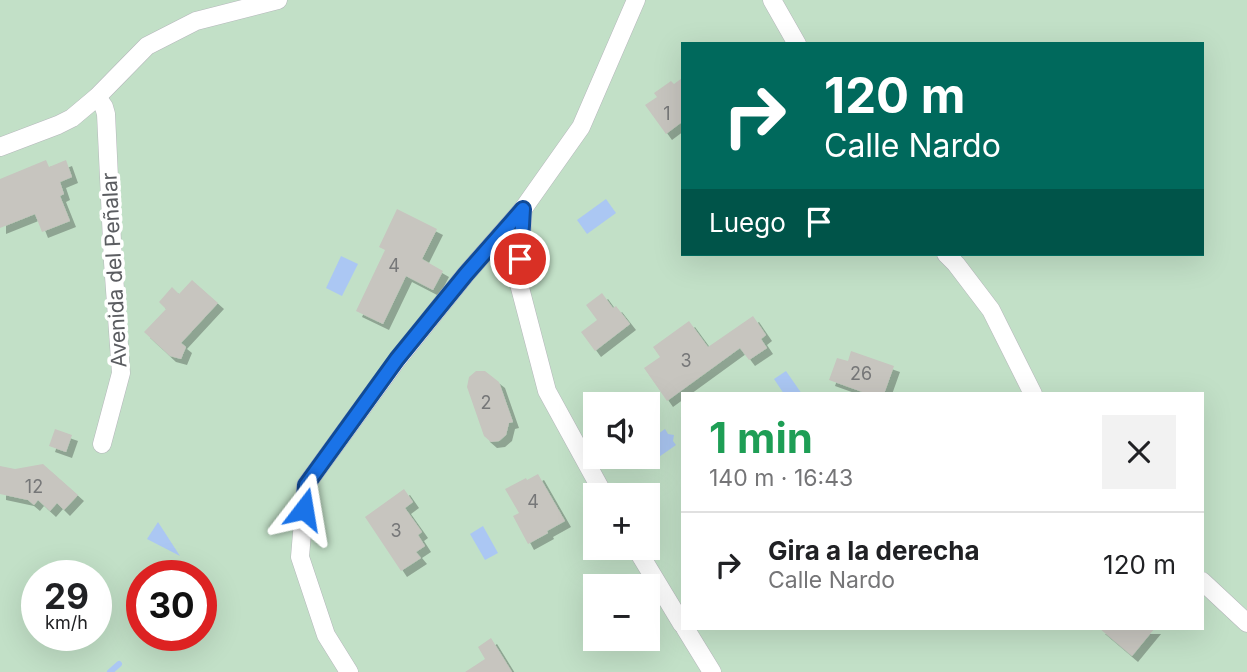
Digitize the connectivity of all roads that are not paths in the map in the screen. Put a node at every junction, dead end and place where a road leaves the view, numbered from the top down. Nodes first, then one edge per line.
1 (278, 0) edge
2 (636, 0) edge
3 (772, 0) edge
4 (796, 42) edge
5 (97, 97) junction
6 (0, 147) edge
7 (523, 209) junction
8 (948, 256) edge
9 (1032, 392) edge
10 (102, 444) dead end
11 (597, 483) edge
12 (643, 560) edge
13 (1204, 583) edge
14 (681, 621) edge
15 (1247, 623) edge
16 (686, 630) edge
17 (349, 672) edge
18 (712, 672) edge

1 - 5 street
2 - 7 street
3 - 4 street
5 - 6 street
5 - 10 street, Avenida del Peñalar
7 - 11 street
7 - 17 street
8 - 9 street
12 - 14 street
13 - 15 street
16 - 18 street

